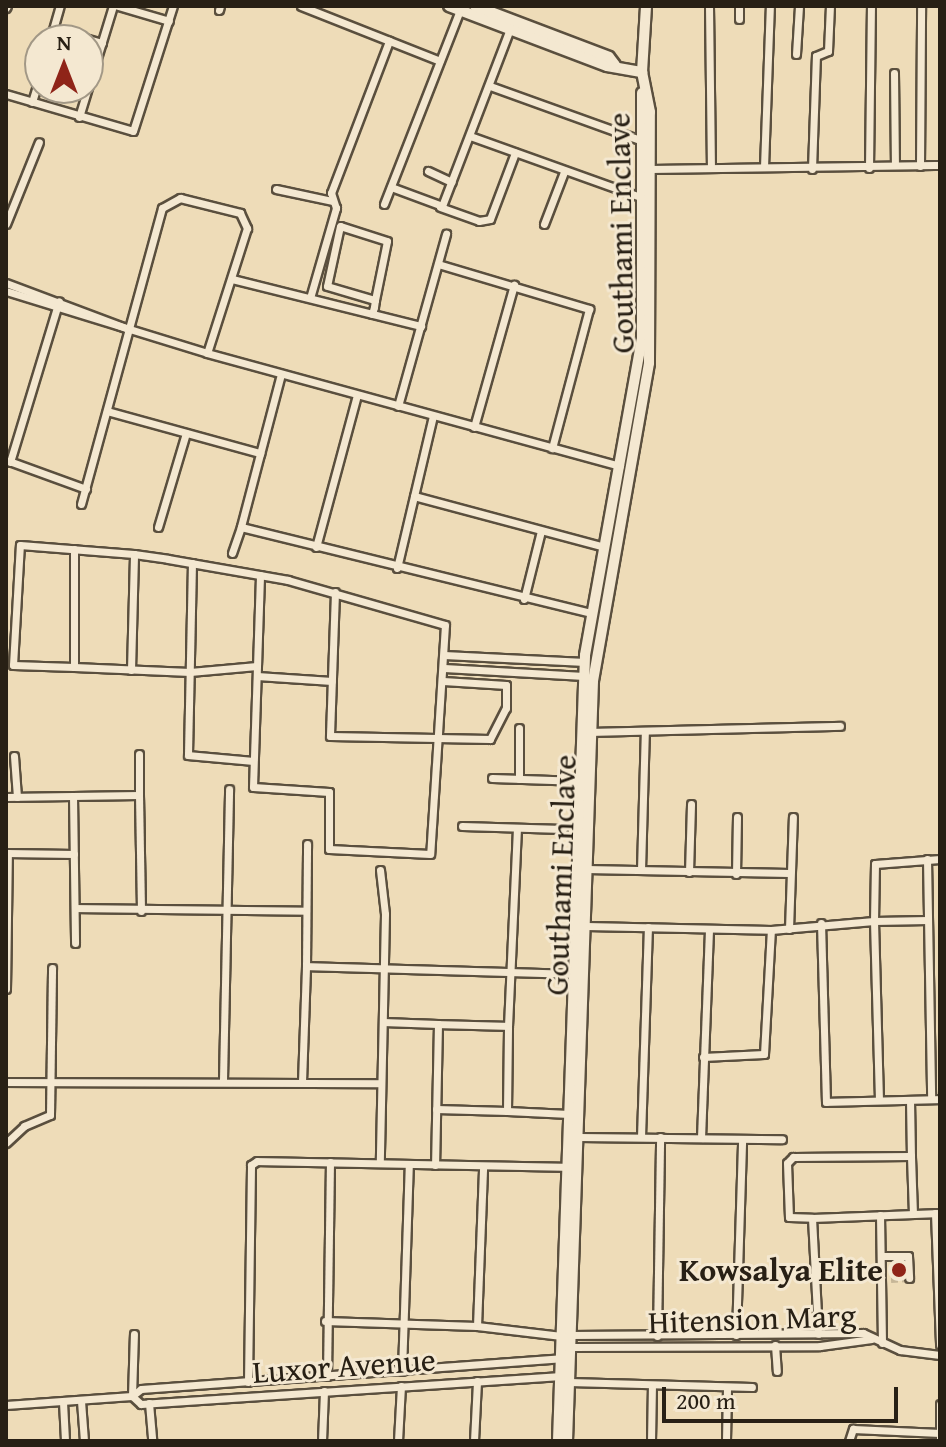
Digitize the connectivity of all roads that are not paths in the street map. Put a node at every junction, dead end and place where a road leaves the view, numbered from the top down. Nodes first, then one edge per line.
1 (116, 6) edge
2 (173, 6) edge
3 (301, 6) edge
4 (475, 6) edge
5 (646, 6) edge
6 (709, 6) edge
7 (739, 6) edge
8 (770, 6) edge
9 (799, 6) edge
10 (830, 6) edge
11 (871, 6) edge
12 (921, 6) edge
13 (455, 8) edge
14 (739, 19) dead end
15 (169, 21) junction
16 (510, 29) junction
17 (104, 38) edge
18 (389, 41) junction
19 (796, 54) dead end
20 (440, 61) junction
21 (615, 65) junction
22 (642, 72) junction
23 (894, 73) dead end
24 (490, 86) junction
25 (643, 90) junction
26 (38, 104) edge
27 (83, 104) edge
28 (79, 117) junction
29 (470, 136) junction
30 (640, 140) junction
31 (39, 142) dead end
32 (515, 153) junction
33 (895, 165) junction
34 (940, 165) edge
35 (920, 166) junction
36 (764, 167) junction
37 (711, 168) junction
38 (869, 168) junction
39 (650, 169) junction
40 (812, 169) junction
41 (428, 171) dead end
42 (564, 172) junction
43 (452, 182) junction
44 (391, 187) junction
45 (276, 189) dead end
46 (640, 197) junction
47 (332, 201) junction
48 (384, 204) dead end
49 (440, 207) junction
50 (6, 224) edge
51 (544, 224) dead end
52 (446, 234) dead end
53 (438, 264) junction
54 (232, 279) junction
55 (6, 283) edge
56 (514, 285) junction
57 (6, 291) edge
58 (310, 298) junction
59 (375, 300) junction
60 (58, 304) junction
61 (372, 314) junction
62 (421, 326) junction
63 (126, 328) junction
64 (207, 353) junction
65 (281, 374) junction
66 (357, 395) junction
67 (398, 406) junction
68 (107, 411) junction
69 (433, 416) junction
70 (474, 427) junction
71 (186, 433) junction
72 (552, 448) junction
73 (260, 453) junction
74 (8, 461) edge
75 (625, 467) junction
76 (86, 489) junction
77 (414, 496) junction
78 (81, 504) dead end
79 (158, 527) dead end
80 (241, 527) junction
81 (541, 531) junction
82 (601, 546) junction
83 (316, 547) junction
84 (74, 549) junction
85 (232, 553) dead end
86 (134, 554) junction
87 (192, 563) junction
88 (397, 568) junction
89 (260, 575) junction
90 (335, 592) junction
91 (524, 599) junction
92 (591, 613) junction
93 (444, 655) junction
94 (585, 662) junction
95 (74, 667) junction
96 (444, 668) junction
97 (131, 670) junction
98 (257, 671) junction
99 (190, 672) junction
100 (584, 676) junction
101 (332, 681) junction
102 (443, 681) junction
103 (840, 726) dead end
104 (519, 728) dead end
105 (645, 731) junction
106 (592, 732) junction
107 (441, 740) junction
108 (139, 754) dead end
109 (14, 756) dead end
110 (253, 761) junction
111 (492, 778) dead end
112 (519, 779) junction
113 (582, 781) junction
114 (229, 789) dead end
115 (139, 795) junction
116 (73, 796) junction
117 (6, 797) edge
118 (17, 797) junction
119 (691, 804) dead end
120 (737, 817) dead end
121 (793, 817) dead end
122 (462, 826) dead end
123 (517, 828) junction
124 (563, 829) dead end
125 (307, 844) dead end
126 (7, 853) edge
127 (74, 854) junction
128 (927, 859) junction
129 (940, 859) edge
130 (586, 869) junction
131 (380, 870) dead end
132 (641, 870) junction
133 (689, 872) junction
134 (789, 873) junction
135 (736, 874) junction
136 (75, 908) junction
137 (141, 911) junction
138 (226, 911) junction
139 (306, 911) junction
140 (928, 920) junction
141 (874, 921) junction
142 (821, 923) junction
143 (586, 926) junction
144 (648, 927) junction
145 (789, 929) junction
146 (709, 930) junction
147 (771, 930) junction
148 (75, 943) dead end
149 (306, 966) junction
150 (384, 967) junction
151 (52, 968) dead end
152 (511, 972) junction
153 (573, 974) junction
154 (6, 989) edge
155 (383, 1022) junction
156 (438, 1024) junction
157 (508, 1026) junction
158 (703, 1057) junction
159 (223, 1080) junction
160 (51, 1081) junction
161 (6, 1082) edge
162 (302, 1082) junction
163 (381, 1083) junction
164 (936, 1099) edge
165 (879, 1100) junction
166 (910, 1100) junction
167 (436, 1109) junction
168 (507, 1111) junction
169 (569, 1114) junction
170 (579, 1137) junction
171 (641, 1137) junction
172 (660, 1137) junction
173 (701, 1138) junction
174 (742, 1139) junction
175 (782, 1139) dead end
176 (6, 1143) edge
177 (911, 1156) junction
178 (330, 1162) junction
179 (380, 1162) junction
180 (409, 1165) junction
181 (435, 1165) junction
182 (483, 1167) junction
183 (573, 1167) junction
184 (937, 1213) edge
185 (913, 1214) junction
186 (880, 1215) junction
187 (812, 1218) junction
188 (881, 1258) junction
189 (891, 1261) dead end
190 (909, 1278) dead end
191 (881, 1279) junction
192 (891, 1279) tunnel mouth
193 (325, 1321) junction
194 (403, 1323) junction
195 (477, 1326) junction
196 (134, 1334) dead end
197 (818, 1334) junction
198 (565, 1335) junction
199 (736, 1335) junction
200 (775, 1335) junction
201 (657, 1336) junction
202 (872, 1339) junction
203 (882, 1343) junction
204 (940, 1345) edge
205 (570, 1347) junction
206 (776, 1347) junction
207 (940, 1355) edge
208 (561, 1358) junction
209 (402, 1371) junction
210 (777, 1371) dead end
211 (327, 1376) junction
212 (565, 1379) junction
213 (477, 1381) junction
214 (248, 1382) junction
215 (652, 1385) junction
216 (401, 1386) junction
217 (727, 1387) junction
218 (752, 1387) dead end
219 (324, 1391) junction
220 (132, 1396) junction
221 (81, 1401) junction
222 (63, 1402) junction
223 (149, 1403) junction
224 (940, 1404) edge
225 (6, 1405) edge
226 (883, 1431) junction
227 (940, 1433) edge
228 (940, 1439) edge
229 (65, 1441) edge
230 (84, 1441) edge
231 (152, 1441) edge
232 (322, 1441) edge
233 (398, 1441) edge
234 (474, 1441) edge
235 (558, 1441) edge
236 (567, 1441) edge
237 (651, 1441) edge
238 (726, 1441) edge
239 (849, 1441) edge
240 (884, 1441) edge

1 - 15 street
1 - 17 street
2 - 15 street
3 - 18 street
4 - 21 street
5 - 22 street
6 - 37 street
7 - 14 street
8 - 36 street
9 - 19 street
10 - 40 street
11 - 38 street
12 - 35 street
13 - 16 street
13 - 20 street
15 - 28 street
16 - 21 street
16 - 24 street
18 - 20 street
18 - 47 street
20 - 44 street
21 - 22 street
22 - 25 street
23 - 33 street
24 - 29 street
24 - 30 street
25 - 30 street, Gouthami Enclave
25 - 39 street, Gouthami Enclave
26 - 28 street
27 - 28 street
29 - 32 street
29 - 43 street
30 - 46 street, Gouthami Enclave
31 - 50 street
32 - 42 street
32 - 49 street
33 - 35 street
33 - 38 street
34 - 35 street
36 - 37 street
36 - 40 street
37 - 39 street
38 - 40 street
39 - 75 street, Gouthami Enclave
41 - 43 street
42 - 46 street
42 - 51 street
43 - 49 street
44 - 48 street
44 - 49 street
45 - 47 street
46 - 75 street, Gouthami Enclave
47 - 58 street
52 - 53 street
53 - 56 street
53 - 62 street
54 - 58 street
54 - 63 street
54 - 64 street
55 - 60 street
56 - 70 street
56 - 72 street
57 - 60 street
58 - 61 street
59 - 59 street
59 - 61 street
60 - 63 street
60 - 74 street
61 - 62 street
62 - 67 street
63 - 64 street
63 - 68 street
64 - 65 street
65 - 66 street
65 - 73 street
66 - 67 street
66 - 83 street
67 - 69 street
68 - 71 street
68 - 76 street
69 - 70 street
69 - 77 street
70 - 72 street
71 - 73 street
71 - 79 street
72 - 75 street
73 - 80 street
74 - 76 street
75 - 82 street, Gouthami Enclave
75 - 106 street, Gouthami Enclave
76 - 78 street
77 - 81 street
77 - 88 street
80 - 83 street
80 - 85 street
81 - 82 street
81 - 91 street
82 - 92 street, Gouthami Enclave
83 - 88 street
84 - 86 street
84 - 95 street
84 - 95 street
86 - 87 street
86 - 97 street
87 - 89 street
87 - 99 street
88 - 91 street
89 - 90 street
89 - 98 street
90 - 93 street
90 - 101 street
91 - 92 street
92 - 94 street, Gouthami Enclave
93 - 94 street
93 - 96 street
94 - 100 street, Gouthami Enclave
95 - 97 street
96 - 100 street
96 - 102 street
97 - 99 street
98 - 99 street
98 - 101 street
98 - 110 street
99 - 110 street
100 - 113 street, Gouthami Enclave
101 - 107 street
102 - 107 street
102 - 107 street
103 - 105 street
104 - 112 street
105 - 106 street
105 - 132 street
106 - 130 street, Gouthami Enclave
107 - 110 street
108 - 115 street
109 - 118 street
111 - 112 street
112 - 113 street
113 - 153 street, Gouthami Enclave
114 - 138 street
115 - 116 street
115 - 137 street
116 - 118 street
116 - 127 street
117 - 118 street
119 - 133 street
120 - 135 street
121 - 134 street
122 - 123 street
123 - 124 street
123 - 152 street
125 - 139 street
126 - 127 street
126 - 154 street
127 - 136 street
128 - 129 street
128 - 140 street
128 - 141 street
130 - 132 street
130 - 143 street, Gouthami Enclave
131 - 150 street
132 - 133 street
133 - 135 street
134 - 135 street
134 - 145 street
136 - 137 street
136 - 148 street
137 - 138 street
138 - 139 street
138 - 159 street
139 - 149 street
140 - 141 street
140 - 164 street
141 - 142 street
141 - 165 street
142 - 145 street
142 - 165 street
143 - 144 street
143 - 170 street, Gouthami Enclave
144 - 146 street
144 - 171 street
145 - 147 street
146 - 147 street
146 - 158 street
147 - 158 street
149 - 150 street
149 - 162 street
150 - 152 street
150 - 155 street
151 - 160 street
152 - 153 street
152 - 157 street
153 - 169 street, Gouthami Enclave
155 - 156 street
155 - 163 street
156 - 157 street
156 - 167 street
157 - 168 street
158 - 173 street
159 - 160 street
159 - 162 street
160 - 161 street
160 - 176 street
162 - 163 street
163 - 179 street
164 - 166 street
165 - 166 street
166 - 177 street
167 - 168 street
167 - 181 street
168 - 169 street
169 - 183 street, Gouthami Enclave
170 - 171 street
170 - 183 street, Gouthami Enclave
171 - 172 street
172 - 173 street
172 - 201 street
173 - 174 street
174 - 175 street
174 - 199 street
177 - 185 street
177 - 187 street
178 - 179 street
178 - 193 street
178 - 214 street
179 - 180 street
180 - 181 street
180 - 194 street
181 - 182 street
182 - 183 street
182 - 195 street
183 - 198 street, Gouthami Enclave
184 - 185 street
184 - 204 street
185 - 186 street
186 - 187 street
186 - 188 street
187 - 197 street
188 - 189 street
188 - 190 street
188 - 191 street
191 - 192 street
191 - 203 street
193 - 194 street, Hitension Marg
193 - 211 street
194 - 195 street, Hitension Marg
194 - 209 street
195 - 198 street, Hitension Marg
196 - 220 street
197 - 200 street, Hitension Marg
197 - 202 street, Hitension Marg
198 - 201 street, Hitension Marg
198 - 205 street, Gouthami Enclave
198 - 208 street, Gouthami Enclave
199 - 200 street, Hitension Marg
199 - 201 street, Hitension Marg
200 - 206 street
202 - 203 street
202 - 206 street, Hitension Marg
203 - 207 street
205 - 206 street, Hitension Marg
205 - 212 street, Gouthami Enclave
206 - 210 street
208 - 209 street, Luxor Avenue
208 - 212 street, Gouthami Enclave
209 - 211 street, Luxor Avenue
211 - 214 street, Luxor Avenue
212 - 213 street, Luxor Avenue
212 - 215 street, Luxor Avenue
212 - 235 street, Gouthami Enclave
212 - 236 street, Gouthami Enclave
213 - 216 street, Luxor Avenue
213 - 234 street
214 - 220 street, Luxor Avenue
215 - 217 street, Luxor Avenue
215 - 237 street
216 - 219 street, Luxor Avenue
216 - 233 street
217 - 218 street, Luxor Avenue
217 - 238 street
219 - 223 street, Luxor Avenue
219 - 232 street
220 - 221 street, Luxor Avenue
220 - 223 street, Luxor Avenue
221 - 222 street, Luxor Avenue
221 - 230 street
222 - 225 street, Luxor Avenue
222 - 229 street
223 - 231 street
224 - 227 street
226 - 227 street
226 - 239 street
226 - 240 street
227 - 228 street

